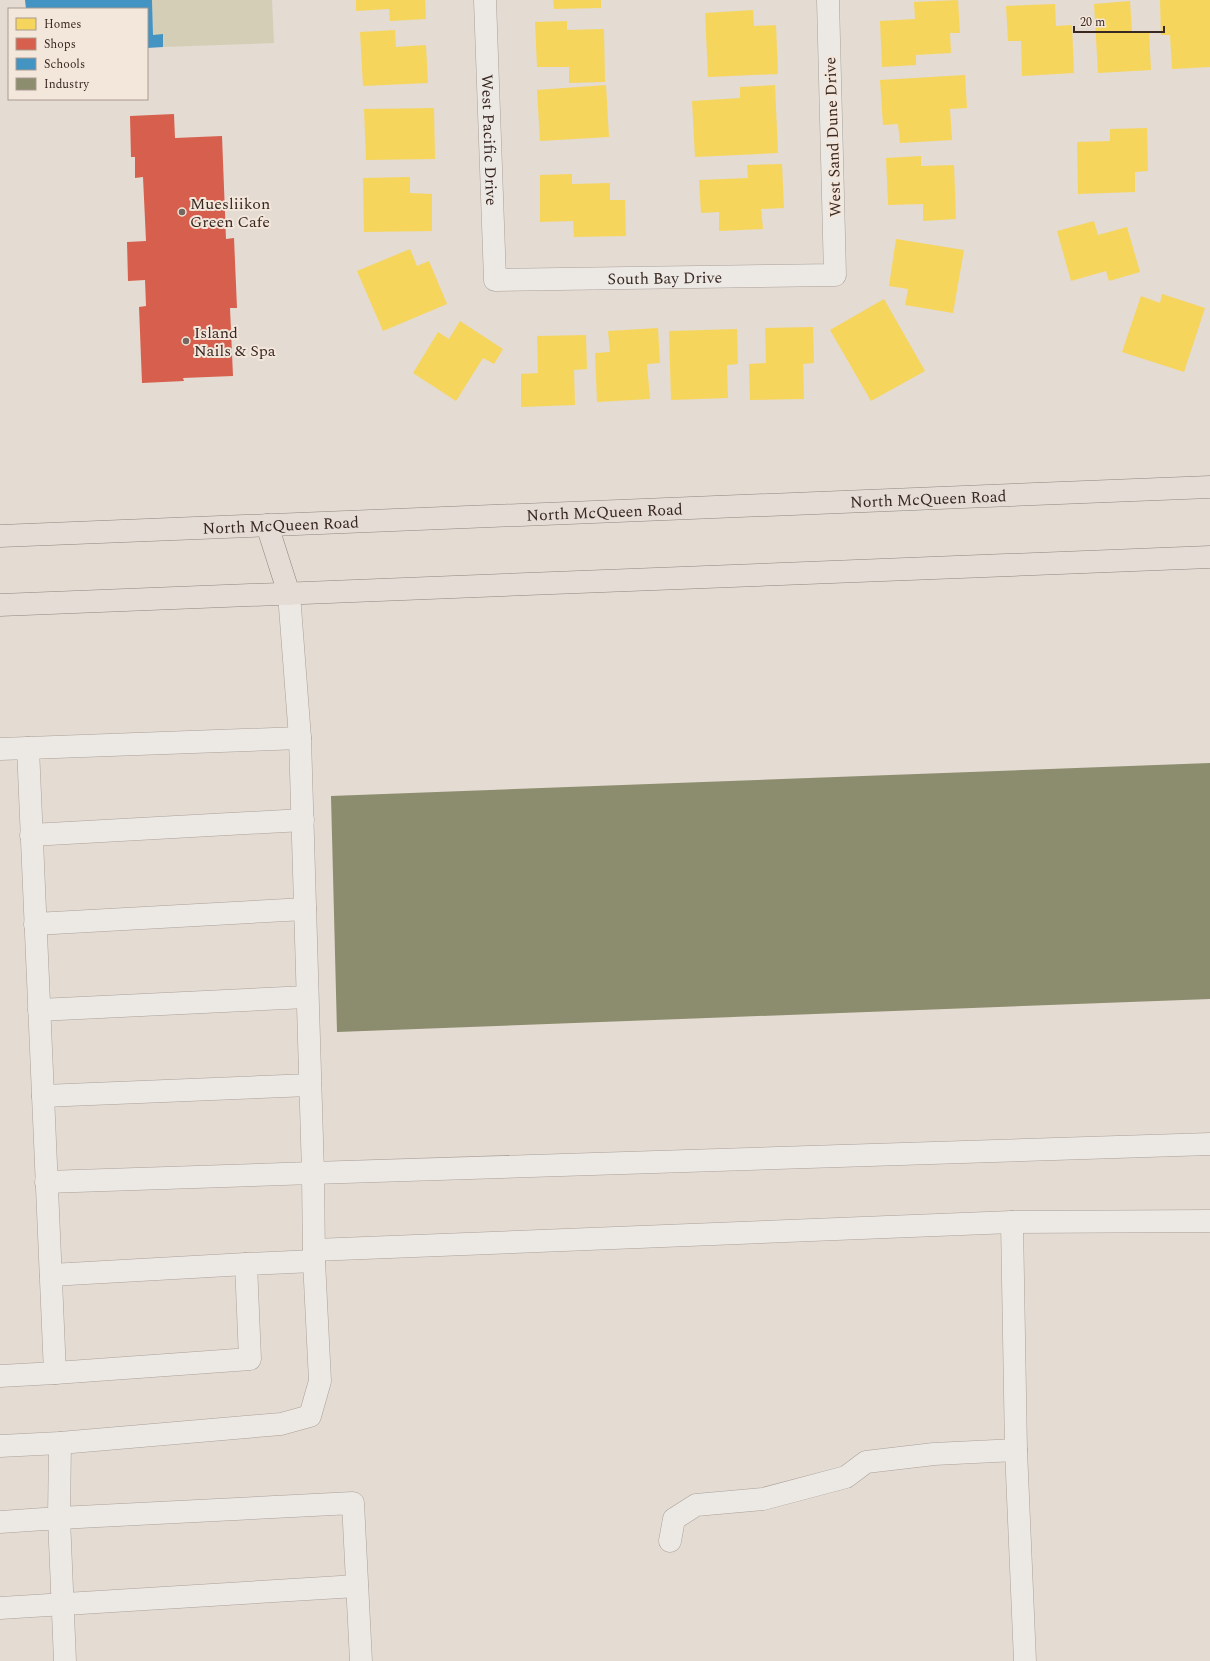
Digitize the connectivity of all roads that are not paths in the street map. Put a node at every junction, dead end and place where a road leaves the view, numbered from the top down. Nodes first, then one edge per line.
1 (485, 0) edge
2 (828, 0) edge
3 (835, 275) joint
4 (495, 280) joint
5 (1210, 487) edge
6 (267, 525) junction
7 (0, 536) edge
8 (1210, 557) edge
9 (289, 594) junction
10 (0, 605) edge
11 (300, 738) junction
12 (28, 748) junction
13 (0, 749) edge
14 (303, 820) junction
15 (31, 835) junction
16 (305, 909) junction
17 (35, 924) junction
18 (308, 997) junction
19 (39, 1010) junction
20 (310, 1085) junction
21 (43, 1096) junction
22 (1210, 1144) edge
23 (313, 1173) junction
24 (46, 1182) junction
25 (1210, 1221) edge
26 (1012, 1222) junction
27 (314, 1255) junction
28 (246, 1264) junction
29 (51, 1275) junction
30 (55, 1373) junction
31 (0, 1376) edge
32 (60, 1443) junction
33 (0, 1446) edge
34 (1016, 1450) junction
35 (59, 1518) junction
36 (0, 1522) edge
37 (670, 1540) dead end
38 (357, 1586) junction
39 (62, 1604) junction
40 (0, 1608) edge
41 (65, 1661) edge
42 (361, 1661) edge
43 (1025, 1661) edge

1 - 4 street, West Pacific Drive
2 - 3 street, West Sand Dune Drive
3 - 4 street, South Bay Drive
5 - 6 main road, North McQueen Road
6 - 7 main road, North McQueen Road
6 - 9 main road
8 - 9 main road
9 - 10 main road
9 - 11 street
11 - 12 street
11 - 14 street
12 - 13 street
12 - 15 street
14 - 15 street
14 - 16 street
15 - 17 street
16 - 17 street
16 - 18 street
17 - 19 street
18 - 19 street
18 - 20 street
19 - 21 street
20 - 21 street
20 - 23 street
21 - 24 street
22 - 23 street
23 - 24 street
23 - 27 street
24 - 29 street
25 - 26 street
26 - 27 street
26 - 34 street
27 - 28 street
27 - 32 street
28 - 29 street
28 - 30 street
29 - 30 street
30 - 31 street
32 - 33 street
32 - 35 street
34 - 37 street
34 - 43 street
35 - 36 street
35 - 38 street
35 - 39 street
38 - 39 street
38 - 42 street
39 - 40 street
39 - 41 street

